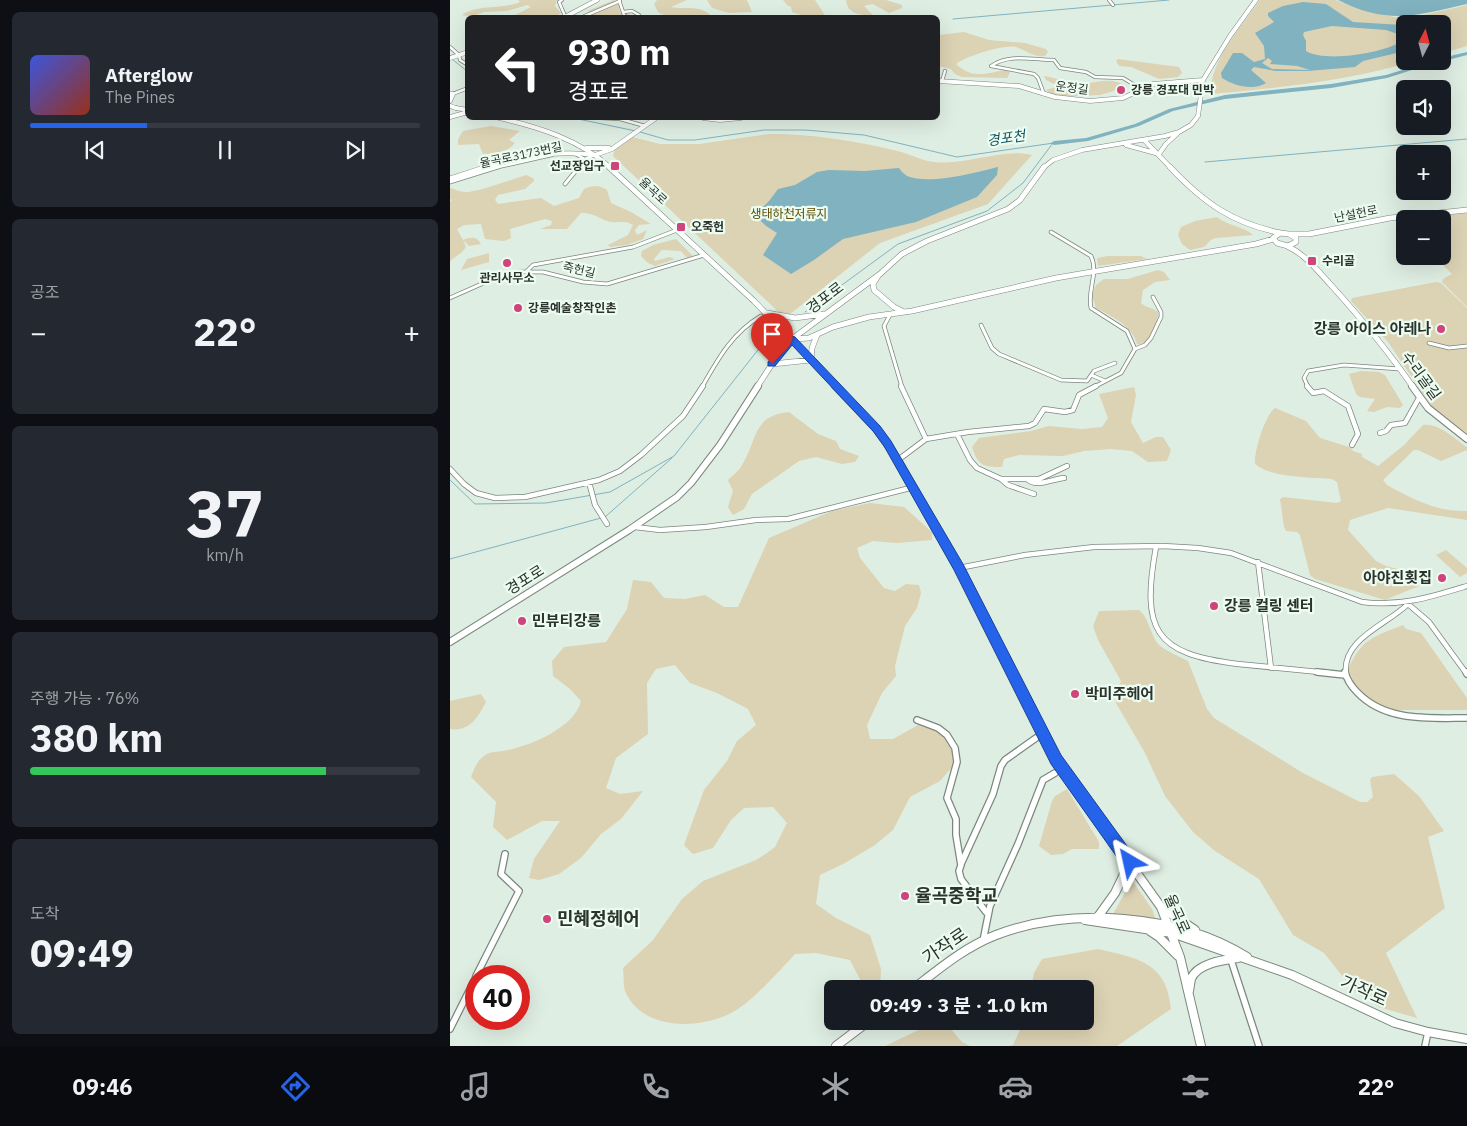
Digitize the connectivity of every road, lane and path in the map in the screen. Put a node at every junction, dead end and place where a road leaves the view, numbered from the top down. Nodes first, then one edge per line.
1 (562, 0) edge
2 (597, 0) edge
3 (619, 0) edge
4 (1109, 0) edge
5 (1256, 0) edge
6 (1112, 5) dead end
7 (623, 12) junction
8 (563, 15) edge
9 (568, 15) edge
10 (586, 15) edge
11 (625, 15) edge
12 (637, 15) edge
13 (450, 47) edge
14 (465, 53) edge
15 (457, 56) junction
16 (450, 58) edge
17 (465, 63) edge
18 (945, 71) dead end
19 (1203, 80) junction
20 (940, 81) edge
21 (465, 89) edge
22 (1141, 89) junction
23 (451, 94) edge
24 (1044, 94) junction
25 (450, 101) edge
26 (452, 111) edge
27 (465, 111) edge
28 (465, 111) edge
29 (506, 120) edge
30 (627, 120) edge
31 (653, 120) edge
32 (644, 126) junction
33 (1179, 132) junction
34 (1144, 140) junction
35 (1118, 144) junction
36 (586, 148) junction
37 (613, 148) junction
38 (1159, 154) junction
39 (595, 155) junction
40 (586, 159) junction
41 (604, 162) junction
42 (450, 181) edge
43 (564, 184) dead end
44 (1467, 210) edge
45 (1259, 228) junction
46 (677, 230) junction
47 (1051, 232) dead end
48 (1282, 233) junction
49 (1288, 234) junction
50 (1309, 234) junction
51 (1273, 238) junction
52 (1296, 242) junction
53 (1254, 244) junction
54 (1279, 244) junction
55 (1287, 246) junction
56 (1301, 253) junction
57 (704, 255) junction
58 (527, 271) junction
59 (1095, 271) junction
60 (880, 274) junction
61 (1153, 297) dead end
62 (450, 298) edge
63 (890, 304) junction
64 (905, 312) junction
65 (825, 314) junction
66 (765, 315) junction
67 (890, 315) junction
68 (883, 316) junction
69 (981, 325) dead end
70 (816, 335) junction
71 (792, 339) junction
72 (1428, 343) dead end
73 (1467, 346) edge
74 (1135, 349) junction
75 (811, 360) junction
76 (772, 364) junction
77 (1115, 364) dead end
78 (1400, 370) junction
79 (1091, 375) junction
80 (1105, 381) junction
81 (1419, 398) junction
82 (1380, 433) dead end
83 (957, 434) junction
84 (926, 439) junction
85 (1467, 439) edge
86 (1352, 445) dead end
87 (898, 460) junction
88 (1067, 466) dead end
89 (450, 469) edge
90 (1064, 478) dead end
91 (1001, 479) junction
92 (1027, 479) junction
93 (589, 484) junction
94 (914, 487) junction
95 (1034, 494) dead end
96 (605, 522) dead end
97 (635, 527) junction
98 (1156, 547) junction
99 (1258, 562) junction
100 (956, 569) junction
101 (1467, 586) edge
102 (1408, 604) junction
103 (450, 642) edge
104 (1271, 668) junction
105 (1467, 674) edge
106 (1345, 676) junction
107 (1467, 718) edge
108 (917, 720) dead end
109 (1036, 738) dead end
110 (1055, 773) dead end
111 (505, 854) dead end
112 (1130, 862) junction
113 (961, 865) junction
114 (1161, 907) junction
115 (986, 912) junction
116 (1096, 918) junction
117 (1086, 920) junction
118 (1149, 930) junction
119 (1171, 930) junction
120 (983, 940) junction
121 (1223, 943) junction
122 (1179, 957) junction
123 (1247, 959) junction
124 (1230, 960) junction
125 (482, 965) edge
126 (925, 980) edge
127 (1189, 992) junction
128 (465, 998) edge
129 (450, 1029) edge
130 (858, 1030) edge
131 (1428, 1032) junction
132 (1467, 1039) edge
133 (836, 1046) edge
134 (1201, 1046) edge
135 (1259, 1046) edge
136 (1425, 1046) edge

1 - 8 street
2 - 9 street
3 - 7 street
3 - 10 street
4 - 6 street
5 - 19 street
7 - 11 street
7 - 12 street
13 - 15 street
14 - 15 street
15 - 16 street
15 - 17 street
18 - 20 street
19 - 22 street, 운정길
19 - 33 street, 경포로
20 - 24 street, 운정길
21 - 23 street
22 - 24 street, 운정길
22 - 24 street
23 - 25 main road
26 - 27 main road
26 - 28 street
29 - 36 street, 율곡로
30 - 32 street
31 - 32 street
32 - 37 street
33 - 34 street, 경포로
33 - 38 street
34 - 35 street, 경포로
34 - 38 street
35 - 38 street
35 - 60 street, 경포로
36 - 37 street
36 - 39 street, 율곡로
37 - 39 street
37 - 41 street
38 - 45 street
39 - 40 street
39 - 41 street, 율곡로
39 - 42 main road
40 - 42 street, 율곡로3173번길
40 - 43 street
41 - 46 street, 율곡로
44 - 50 street, 난설헌로
45 - 48 street
45 - 51 street
45 - 53 street
46 - 57 street, 율곡로
46 - 58 street
47 - 59 street
48 - 49 street, 난설헌로
48 - 51 street
49 - 50 street, 난설헌로
49 - 52 street
50 - 52 street, 난설헌로
51 - 53 street
51 - 54 street
52 - 55 street, 난설헌로
52 - 56 street, 수리골길
53 - 54 street
53 - 59 street
54 - 55 street, 수리골길
55 - 56 street, 수리골길
56 - 78 street, 수리골길
57 - 58 street, 죽헌길
57 - 66 street, 율곡로
58 - 62 street, 죽헌길
59 - 64 street
59 - 74 street
60 - 63 street
60 - 65 street, 경포로
61 - 74 street
63 - 64 street
63 - 68 street
64 - 67 street
65 - 66 street
65 - 71 street, 경포로
66 - 71 street, 율곡로
66 - 93 street
67 - 68 street
67 - 84 street
68 - 70 street
69 - 79 street
70 - 71 street
70 - 75 street
71 - 75 street, 율곡로
71 - 76 street, 경포로
72 - 73 street
74 - 80 street
75 - 76 street
75 - 87 street, 율곡로
76 - 97 street, 경포로
77 - 79 street
78 - 81 street, 수리골길
78 - 86 street
79 - 80 street
80 - 83 street
81 - 82 street
81 - 85 street, 수리골길
83 - 84 street
83 - 91 street
84 - 87 street
87 - 94 street, 율곡로
88 - 92 street
89 - 93 street
90 - 92 street
91 - 92 street
91 - 95 street
93 - 96 street
94 - 97 street
94 - 100 street, 율곡로
97 - 103 street, 경포로
98 - 99 street
98 - 100 street
98 - 104 street
99 - 102 street
99 - 104 street
100 - 112 street, 율곡로
101 - 102 street
102 - 105 street
102 - 106 street
104 - 106 street
106 - 107 street
108 - 113 street
109 - 113 street
110 - 115 street
111 - 125 street
112 - 114 street, 율곡로
112 - 116 street
113 - 115 street
114 - 119 street, 율곡로
114 - 121 street
115 - 120 street
116 - 117 street, 가작로
116 - 119 street, 가작로
117 - 118 street, 가작로
117 - 120 street, 가작로
118 - 119 street, 가작로
118 - 122 street
119 - 121 street, 가작로
119 - 122 street, 율곡로
119 - 123 street, 가작로
120 - 126 street, 가작로
121 - 123 street, 가작로
122 - 127 street, 율곡로
123 - 124 street
123 - 131 street, 가작로
124 - 127 street
124 - 135 street
127 - 134 street, 율곡로
128 - 129 street
130 - 133 street
131 - 132 street, 가작로
131 - 136 street

